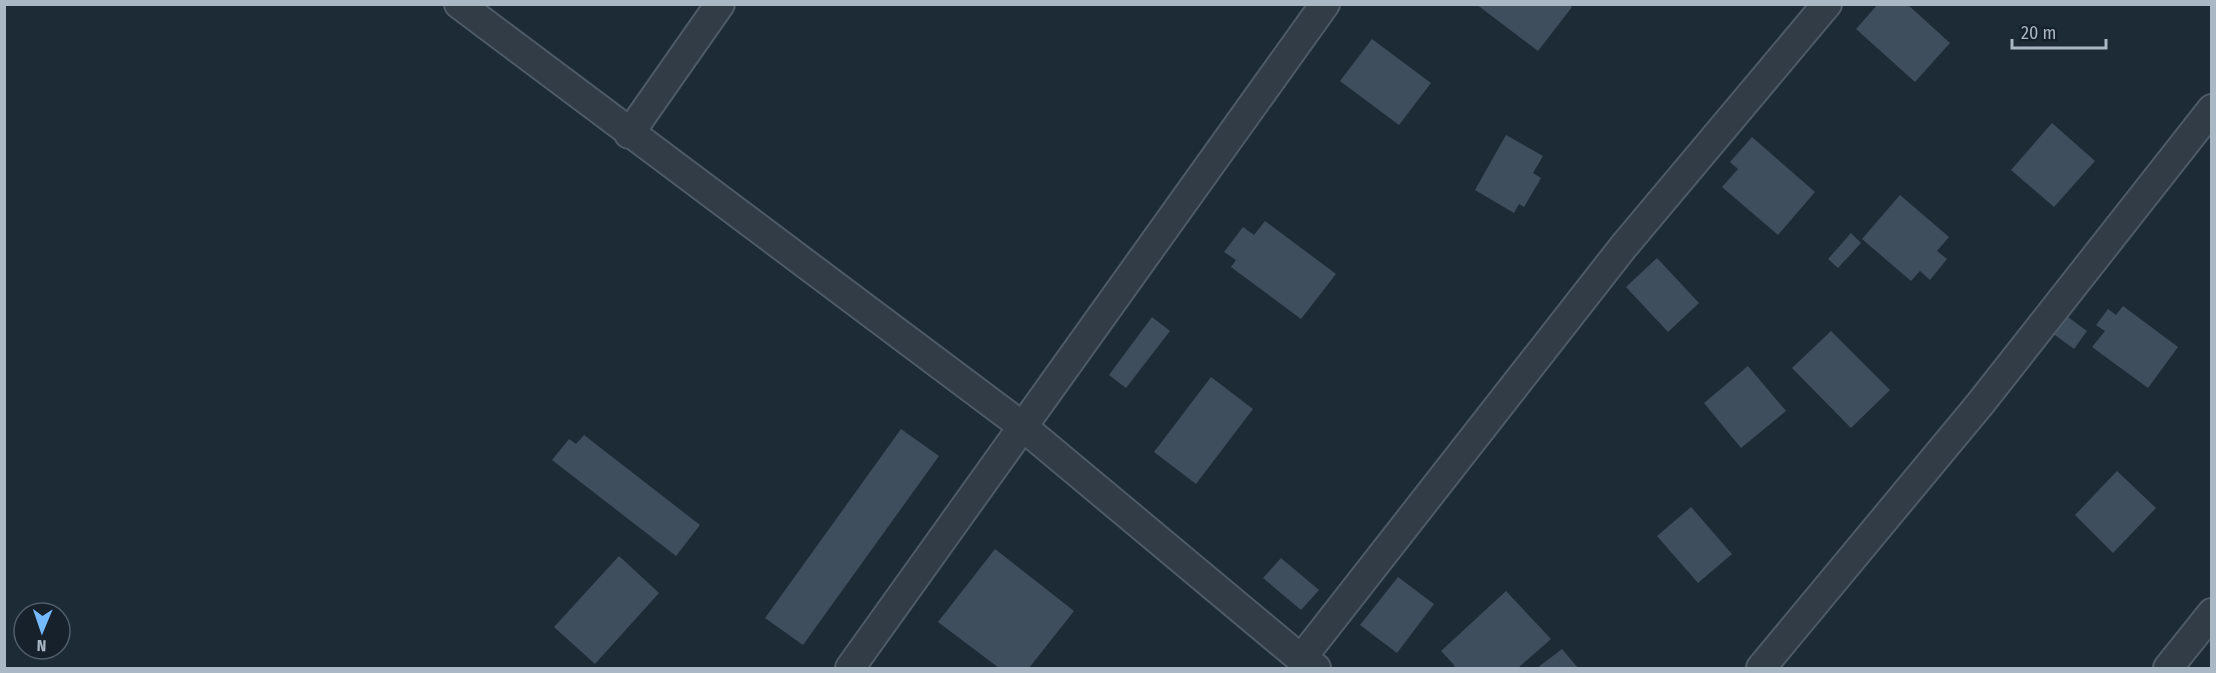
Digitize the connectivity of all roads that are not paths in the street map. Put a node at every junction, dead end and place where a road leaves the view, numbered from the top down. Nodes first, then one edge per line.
1 (459, 4) edge
2 (720, 4) edge
3 (1325, 4) edge
4 (1827, 4) edge
5 (2211, 109) edge
6 (629, 134) junction
7 (1022, 426) junction
8 (2211, 613) edge
9 (1308, 664) edge
10 (850, 669) edge
11 (1761, 669) edge
12 (2168, 669) edge

1 - 6 street
2 - 6 street
3 - 7 street
4 - 9 street
5 - 11 street
6 - 7 street
7 - 9 street
7 - 10 street
8 - 12 street

